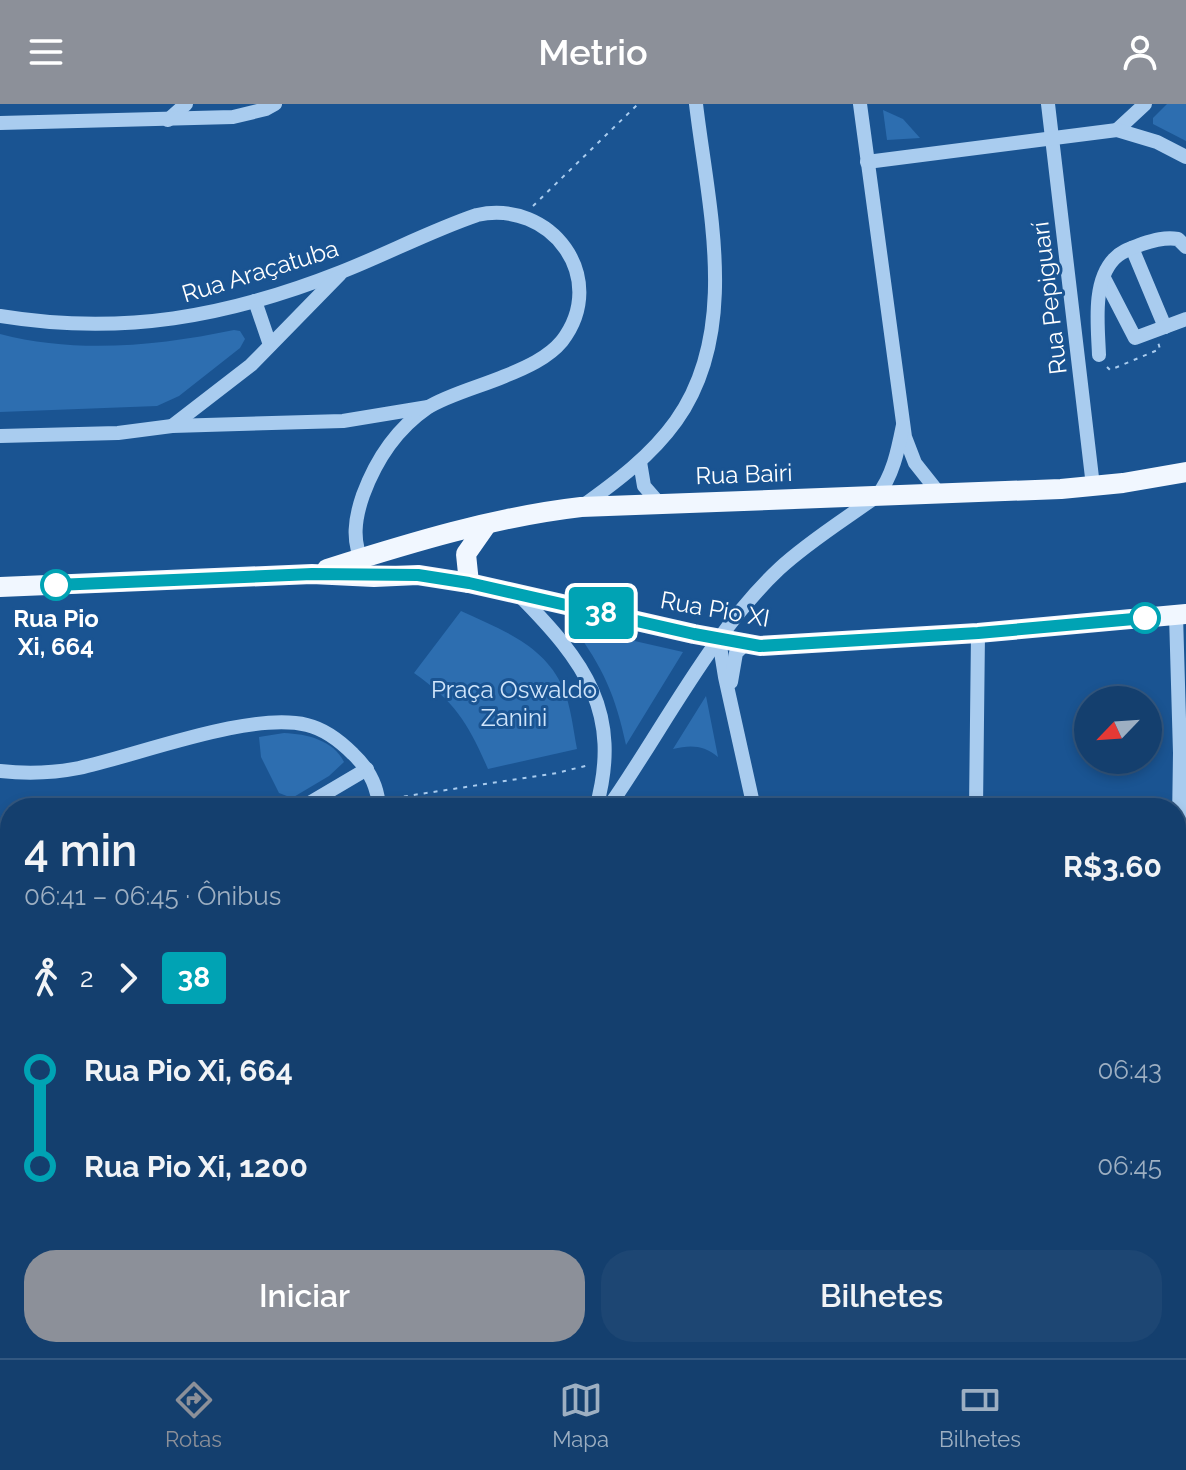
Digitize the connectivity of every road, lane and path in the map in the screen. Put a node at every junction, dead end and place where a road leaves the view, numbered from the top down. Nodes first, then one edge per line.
1 (186, 104) edge
2 (275, 104) edge
3 (638, 104) edge
4 (696, 104) edge
5 (860, 104) edge
6 (1048, 104) edge
7 (1145, 104) edge
8 (168, 120) junction
9 (0, 123) edge
10 (1117, 130) junction
11 (1053, 137) junction
12 (1186, 157) edge
13 (867, 162) junction
14 (523, 216) junction
15 (1186, 247) edge
16 (1132, 248) junction
17 (342, 272) junction
18 (1104, 278) junction
19 (255, 301) junction
20 (0, 316) edge
21 (1186, 319) edge
22 (1165, 327) junction
23 (270, 345) junction
24 (1099, 355) dead end
25 (428, 407) junction
26 (903, 425) junction
27 (172, 426) junction
28 (0, 436) edge
29 (640, 462) junction
30 (1186, 472) edge
31 (1093, 486) junction
32 (938, 492) junction
33 (877, 496) junction
34 (658, 502) junction
35 (581, 507) junction
36 (487, 524) junction
37 (370, 555) junction
38 (312, 574) junction
39 (374, 577) junction
40 (469, 583) junction
41 (0, 587) edge
42 (517, 593) junction
43 (1181, 615) edge
44 (978, 633) junction
45 (719, 640) junction
46 (744, 645) junction
47 (729, 695) junction
48 (605, 761) junction
49 (367, 769) junction
50 (0, 771) edge
51 (318, 798) edge
52 (376, 798) edge
53 (413, 798) edge
54 (598, 798) edge
55 (615, 798) edge
56 (752, 798) edge
57 (976, 798) edge
58 (1180, 798) edge

1 - 8 street
2 - 8 street
3 - 14 path
4 - 29 street
5 - 13 street
6 - 11 street, Rua Pepiguarí
7 - 10 street
8 - 9 street
10 - 11 street
10 - 12 street
11 - 13 street
11 - 31 street, Rua Pepiguarí
13 - 26 street
14 - 17 street, Rua Araçatuba
14 - 25 street
15 - 16 street
16 - 18 street
16 - 22 street
17 - 19 street, Rua Araçatuba
17 - 23 street
18 - 22 street
18 - 24 street
19 - 20 street, Rua Araçatuba
19 - 23 street
21 - 22 street
23 - 27 street
25 - 27 street
25 - 37 street
26 - 32 street
26 - 33 street
27 - 28 street
29 - 34 street
29 - 35 street
30 - 31 main road, Rua Bairi
31 - 32 main road, Rua Bairi
32 - 33 main road, Rua Bairi
33 - 34 main road, Rua Bairi
33 - 45 street
34 - 35 main road, Rua Bairi
35 - 36 main road, Rua Bairi
36 - 37 main road, Rua Bairi
36 - 40 main road
37 - 38 main road, Rua Bairi
37 - 39 street
38 - 39 main road, Rua Pio XI
38 - 41 main road, Rua Pio XI
39 - 40 main road, Rua Pio XI
40 - 42 main road, Rua Pio XI
42 - 45 main road, Rua Pio XI
42 - 48 street
43 - 44 main road, Rua Pio XI
43 - 58 street
44 - 46 main road, Rua Pio XI
44 - 57 street
45 - 46 main road, Rua Pio XI
45 - 47 street
45 - 55 street
46 - 47 street
47 - 56 street
48 - 53 path
48 - 54 street
49 - 50 street
49 - 51 street
49 - 52 street

